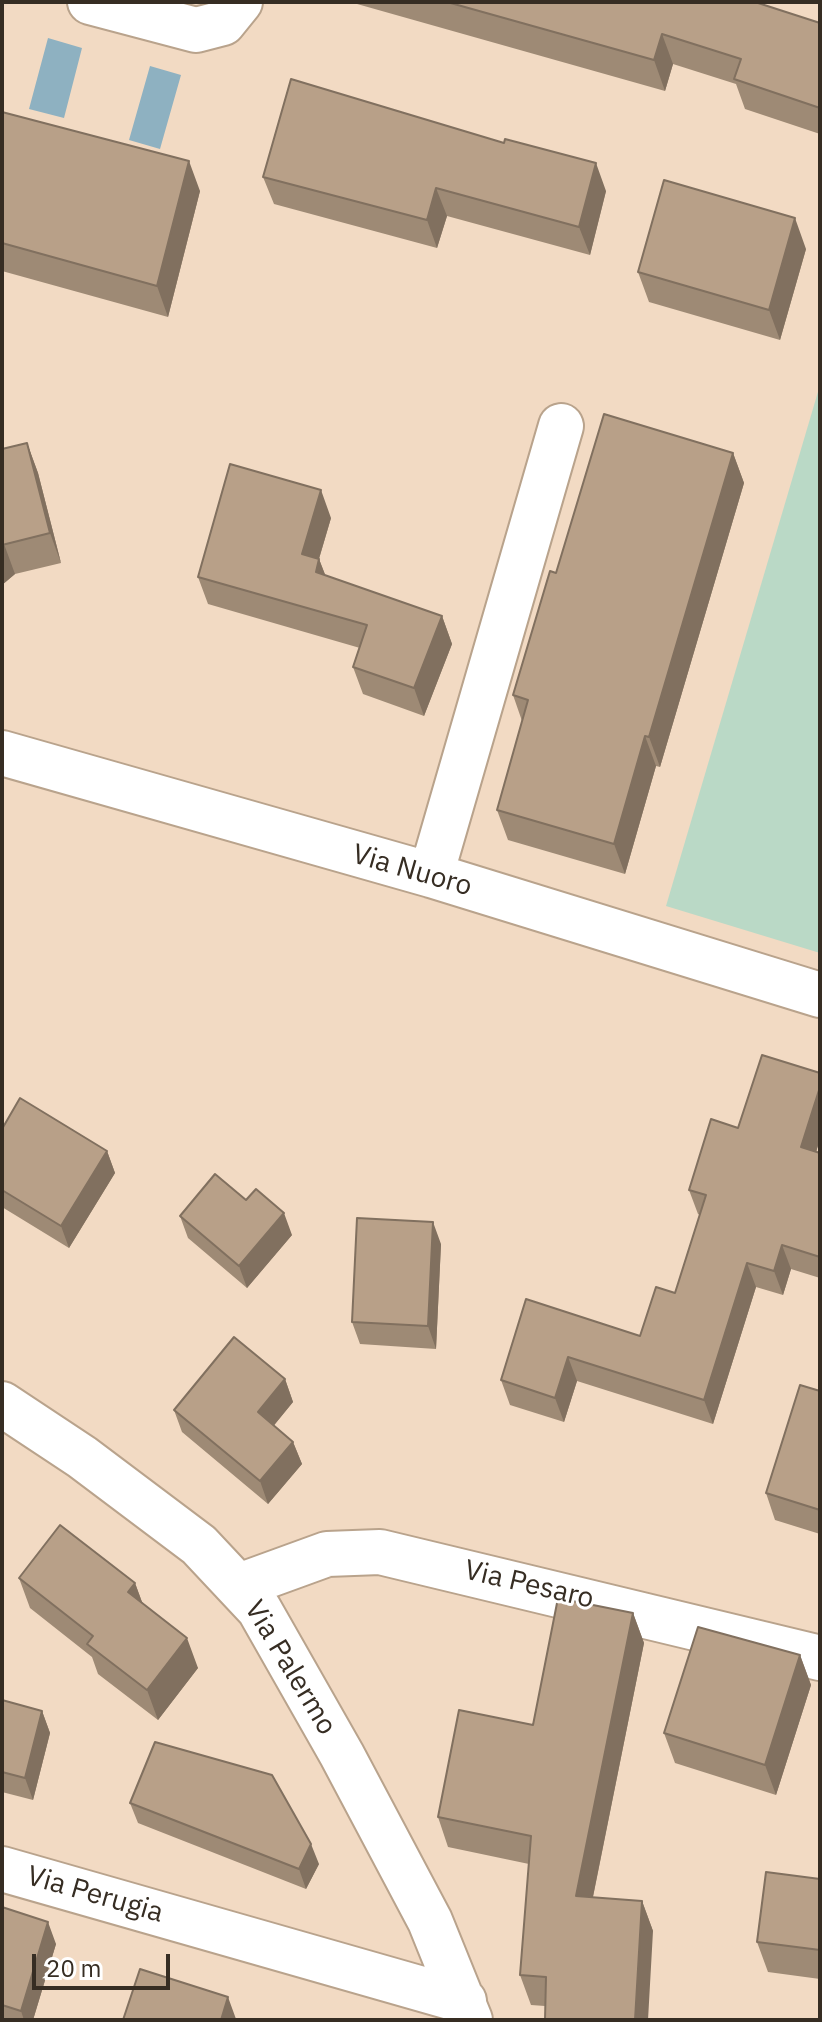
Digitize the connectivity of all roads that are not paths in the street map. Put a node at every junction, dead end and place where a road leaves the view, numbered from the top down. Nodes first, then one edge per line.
1 (90, 2) edge
2 (240, 2) edge
3 (561, 426) dead end
4 (2, 753) edge
5 (431, 875) junction
6 (820, 995) edge
7 (2, 1404) edge
8 (239, 1586) junction
9 (820, 1658) edge
10 (2, 1869) edge
11 (467, 2010) edge

1 - 2 street
3 - 5 street
4 - 5 street, Via Nuoro
5 - 6 street, Via Nuoro
7 - 8 street, Via Palermo
8 - 9 street, Via Pesaro
8 - 11 street, Via Palermo
10 - 11 street, Via Perugia

